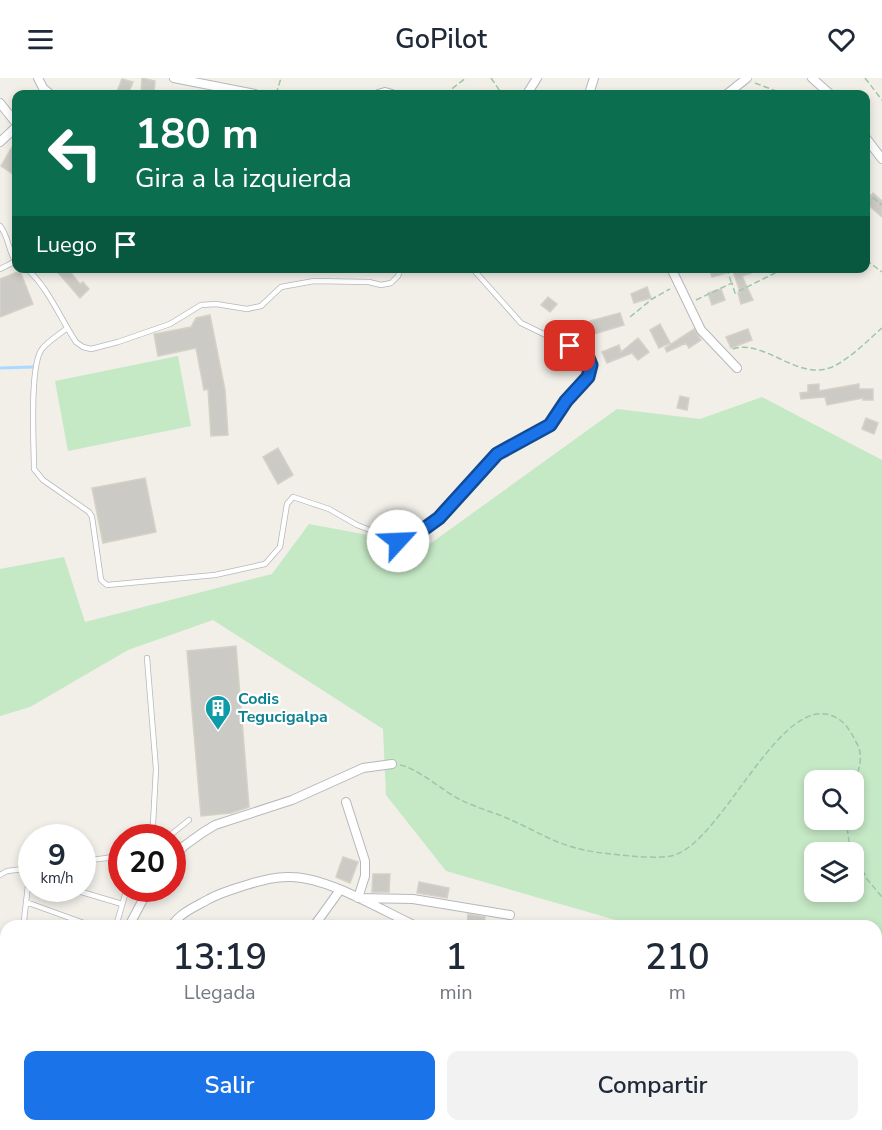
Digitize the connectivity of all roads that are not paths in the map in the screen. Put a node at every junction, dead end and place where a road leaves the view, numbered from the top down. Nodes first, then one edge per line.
1 (174, 78) edge
2 (812, 78) edge
3 (746, 79) edge
4 (235, 90) edge
5 (732, 90) edge
6 (826, 90) edge
7 (0, 103) edge
8 (12, 120) edge
9 (12, 129) edge
10 (0, 142) edge
11 (870, 143) edge
12 (882, 159) edge
13 (0, 226) edge
14 (12, 256) edge
15 (31, 273) edge
16 (399, 273) edge
17 (476, 273) edge
18 (673, 273) edge
19 (67, 328) junction
20 (737, 368) dead end
21 (147, 658) dead end
22 (392, 764) road end
23 (346, 802) dead end
24 (189, 820) dead end
25 (153, 824) edge
26 (184, 824) edge
27 (186, 844) edge
28 (18, 870) edge
29 (0, 875) edge
30 (340, 890) junction
31 (96, 896) edge
32 (358, 898) junction
33 (26, 902) joint
34 (142, 902) edge
35 (122, 904) joint
36 (510, 915) dead end
37 (24, 920) edge
38 (76, 920) edge
39 (118, 920) edge
40 (132, 920) edge
41 (176, 920) edge
42 (318, 920) edge
43 (404, 920) edge

1 - 4 street
2 - 6 street
3 - 5 street
7 - 8 street
9 - 10 street
11 - 12 street
13 - 14 lane
15 - 19 lane
16 - 19 lane
17 - 19 lane
18 - 20 street
21 - 25 lane
22 - 27 street
23 - 32 street
24 - 26 lane
28 - 29 lane
30 - 32 street
30 - 41 street
30 - 42 street
31 - 35 lane
32 - 36 street
32 - 43 street
33 - 37 lane
33 - 38 lane
34 - 40 street
35 - 39 lane

